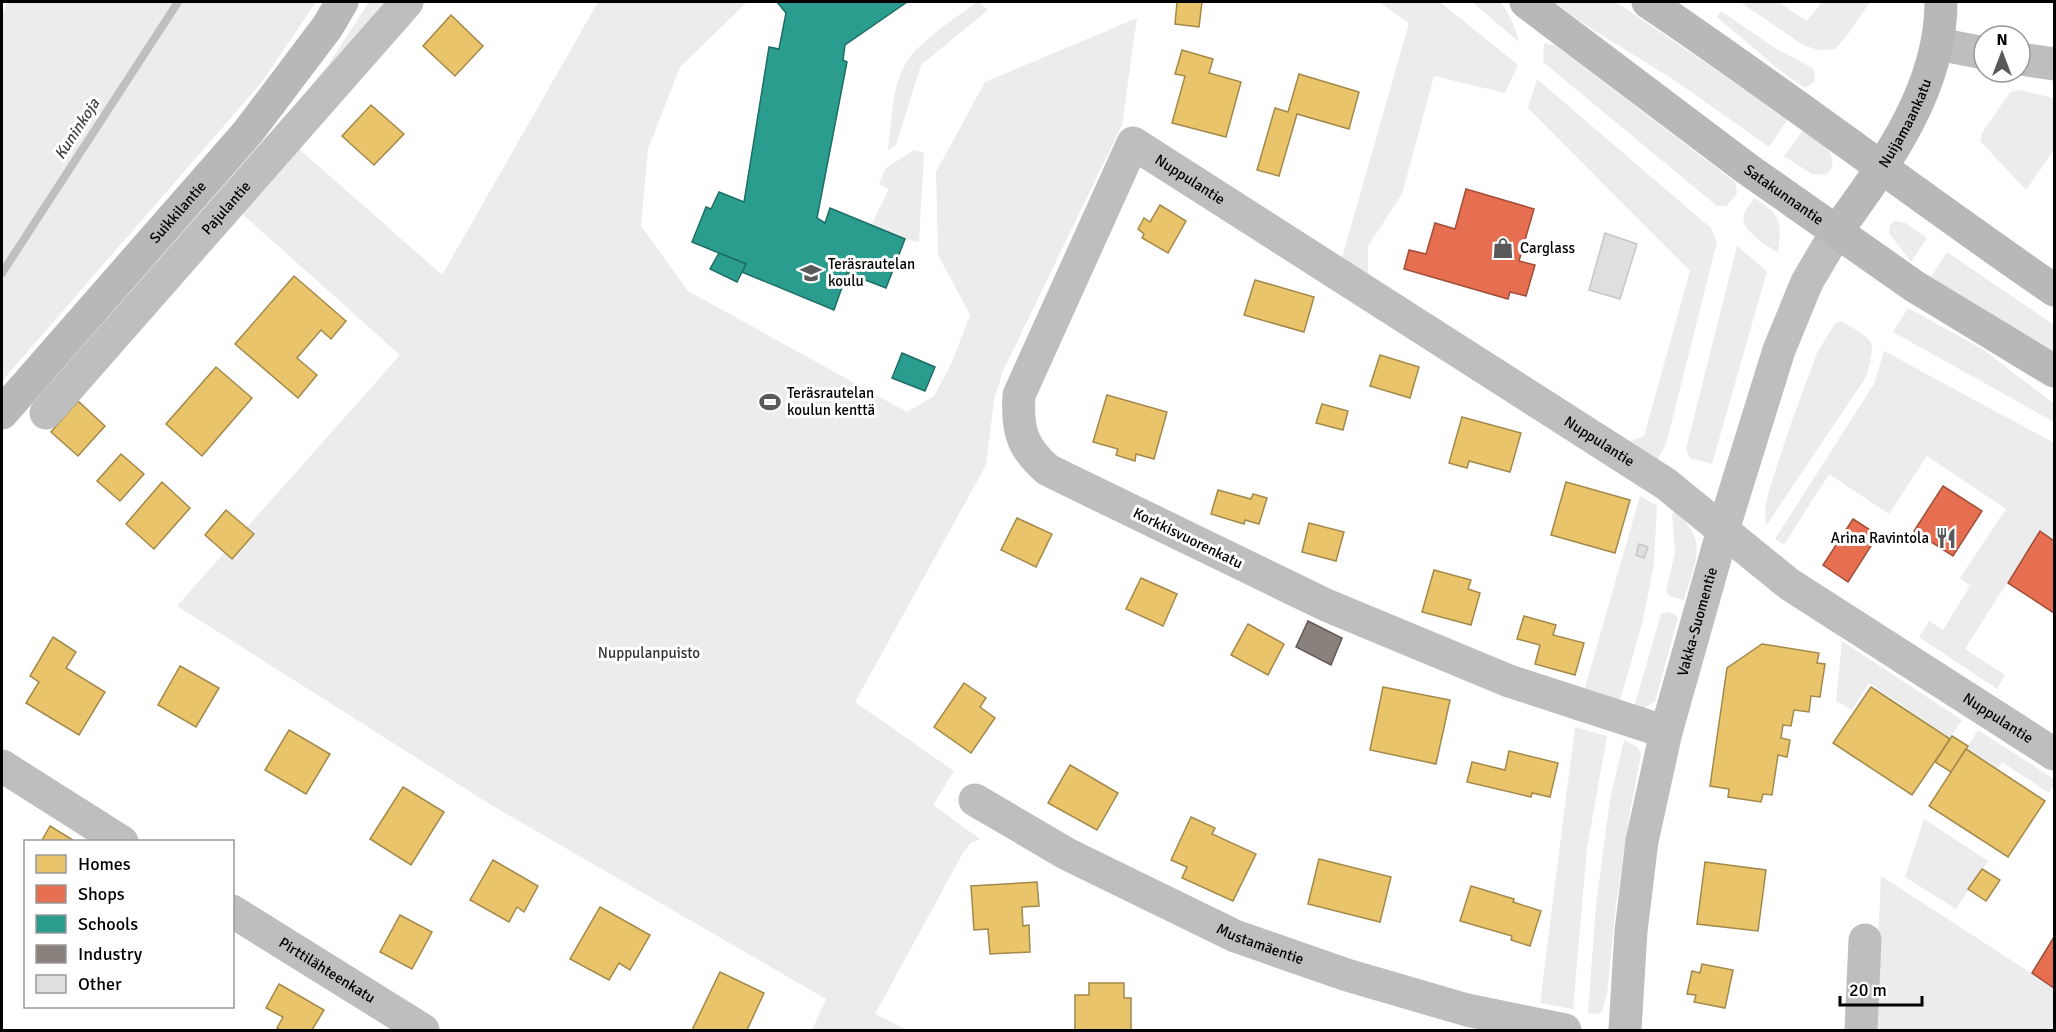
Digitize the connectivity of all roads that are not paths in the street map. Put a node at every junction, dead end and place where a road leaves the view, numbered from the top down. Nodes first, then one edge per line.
1 (342, 2) edge
2 (407, 2) edge
3 (1526, 2) edge
4 (1648, 2) edge
5 (1941, 2) edge
6 (1938, 44) junction
7 (1972, 51) edge
8 (2032, 61) edge
9 (2055, 64) edge
10 (1133, 143) joint
11 (1882, 168) junction
12 (1837, 231) junction
13 (2055, 290) edge
14 (2055, 371) edge
15 (2, 413) edge
16 (46, 413) dead end
17 (1723, 530) junction
18 (1666, 732) junction
19 (2055, 754) edge
20 (2, 766) edge
21 (975, 800) dead end
22 (119, 840) edge
23 (234, 912) edge
24 (1865, 940) dead end
25 (423, 1030) edge
26 (1565, 1030) edge
27 (1625, 1030) edge
28 (1861, 1030) edge

1 - 15 main road, Suikkilantie
2 - 16 street, Pajulantie
3 - 12 main road, Satakunnantie
4 - 11 main road
5 - 6 main road, Nuijamaankatu
6 - 7 street
6 - 11 main road, Nuijamaankatu
8 - 9 street
10 - 17 street, Nuppulantie
10 - 18 street, Korkkisvuorenkatu
11 - 12 main road, Nuijamaankatu
11 - 13 main road
12 - 14 main road, Satakunnantie
12 - 17 street, Vakka-Suomentie
17 - 18 street, Vakka-Suomentie
17 - 19 street, Nuppulantie
18 - 27 street, Vakka-Suomentie
20 - 22 street
21 - 26 street, Mustamäentie
23 - 25 street, Pirttilähteenkatu
24 - 28 street

